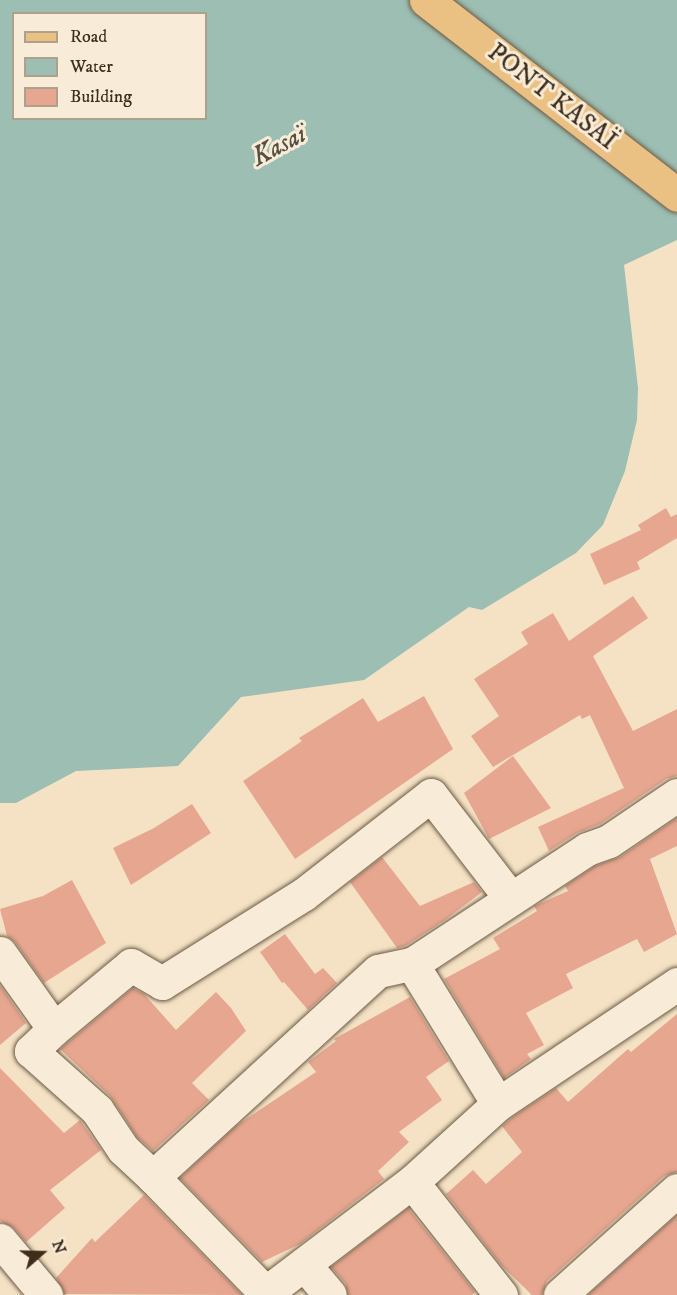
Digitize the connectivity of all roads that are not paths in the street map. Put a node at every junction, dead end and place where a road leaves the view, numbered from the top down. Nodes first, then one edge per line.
1 (426, 0) edge
2 (677, 195) edge
3 (677, 795) edge
4 (511, 899) junction
5 (0, 953) edge
6 (412, 964) junction
7 (677, 984) edge
8 (54, 1029) junction
9 (498, 1104) junction
10 (153, 1177) junction
11 (412, 1182) junction
12 (677, 1190) edge
13 (0, 1240) edge
14 (304, 1264) junction
15 (264, 1294) edge
16 (46, 1295) edge
17 (330, 1295) edge
18 (501, 1295) edge
19 (560, 1295) edge

1 - 2 main road, PONT KASAÏ
3 - 4 street
4 - 6 street
4 - 8 street
5 - 8 street
6 - 9 street
6 - 10 street
7 - 9 street
8 - 10 street
9 - 11 street
10 - 15 street
11 - 14 street
11 - 18 street
12 - 19 street
13 - 16 street
14 - 15 street
14 - 17 street

